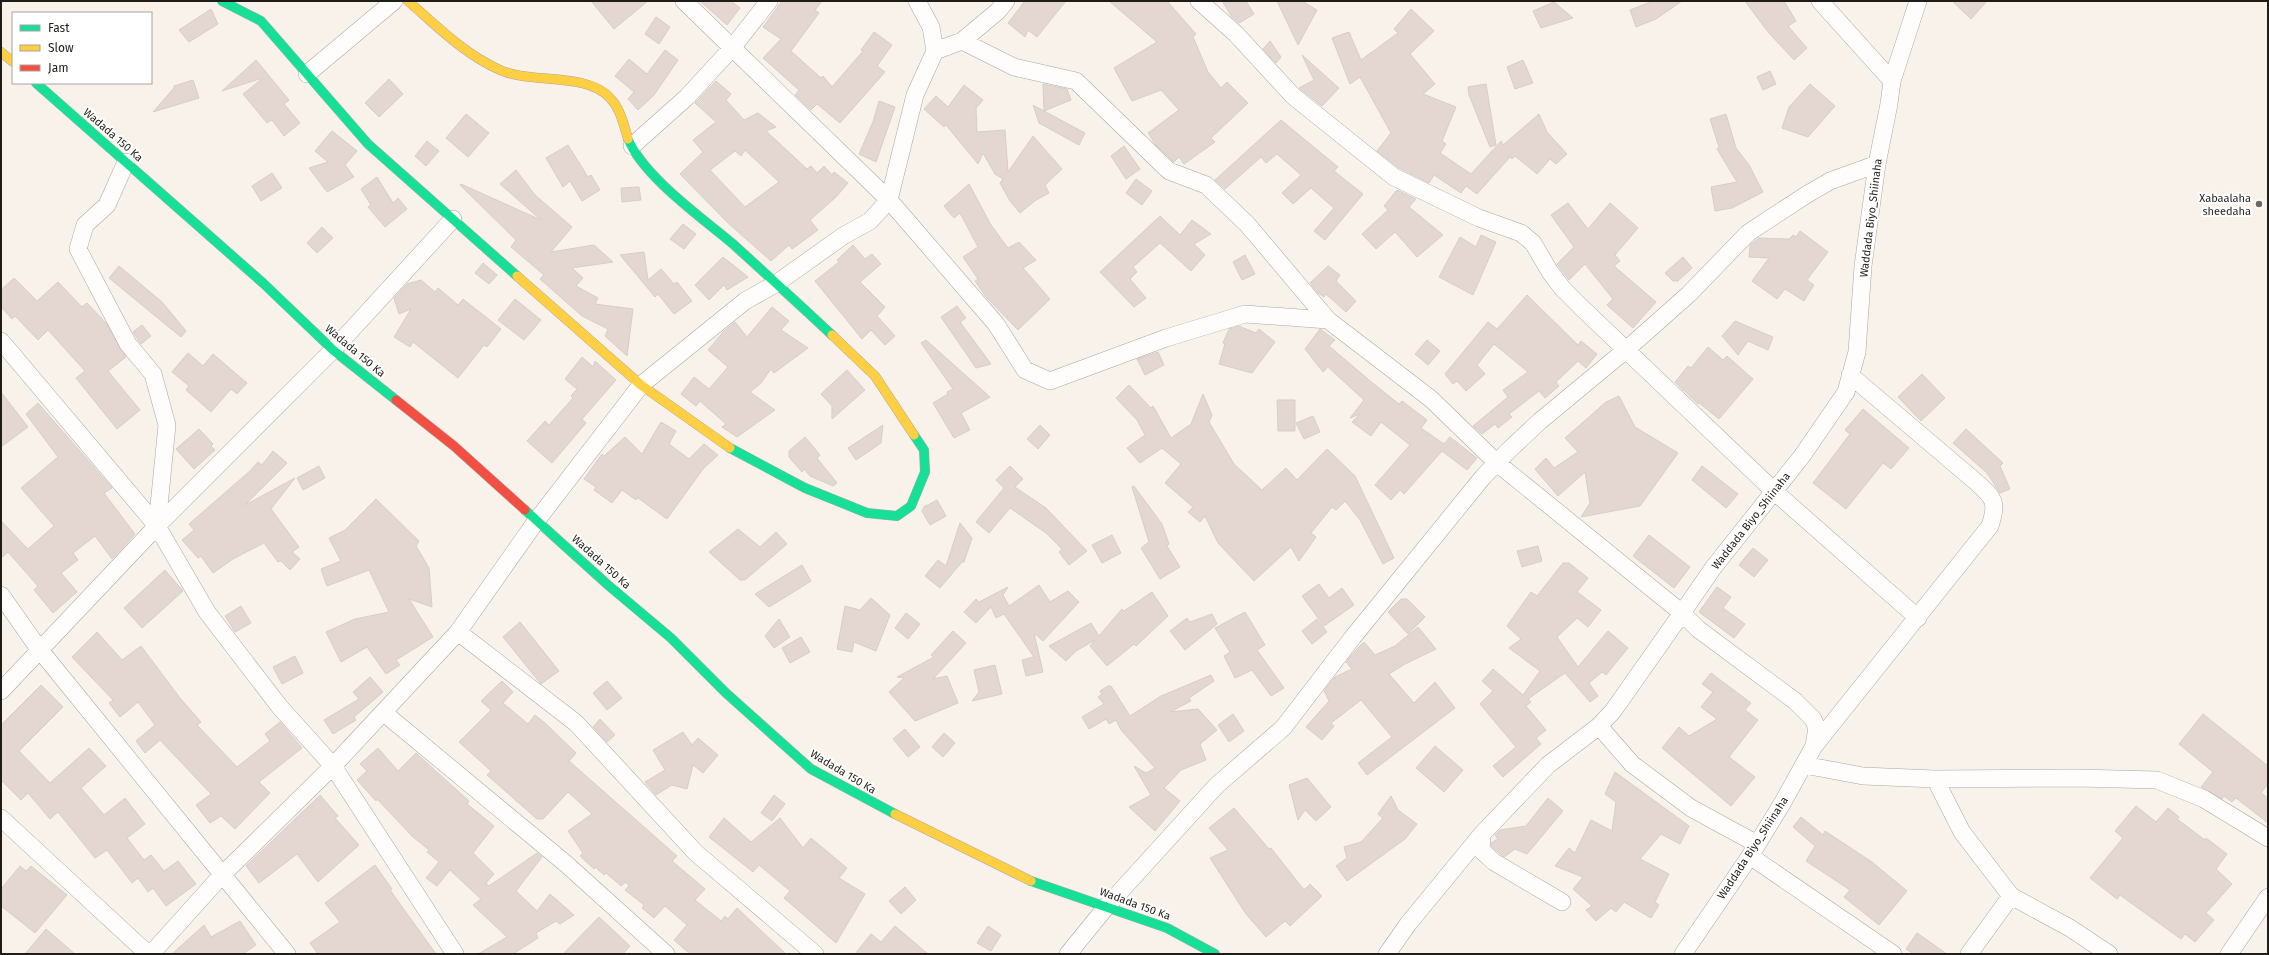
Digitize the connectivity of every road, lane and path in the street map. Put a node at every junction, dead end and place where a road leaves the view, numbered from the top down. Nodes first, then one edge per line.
1 (222, 1) edge
2 (394, 1) edge
3 (408, 1) edge
4 (684, 1) edge
5 (769, 1) edge
6 (917, 1) edge
7 (1006, 1) edge
8 (1199, 1) edge
9 (1820, 1) edge
10 (1918, 1) edge
11 (962, 41) junction
12 (732, 48) junction
13 (935, 51) junction
14 (1, 52) edge
15 (12, 61) edge
16 (307, 74) junction
17 (1892, 81) junction
18 (37, 84) edge
19 (632, 146) junction
20 (126, 162) junction
21 (1877, 164) junction
22 (889, 200) junction
23 (453, 219) junction
24 (777, 283) junction
25 (1328, 320) junction
26 (1, 341) edge
27 (1627, 349) junction
28 (333, 350) junction
29 (1850, 375) junction
30 (641, 385) junction
31 (1497, 463) junction
32 (1774, 492) junction
33 (537, 520) junction
34 (157, 526) junction
35 (1, 594) edge
36 (1682, 614) junction
37 (1918, 618) junction
38 (458, 632) junction
39 (39, 649) junction
40 (1, 691) edge
41 (384, 713) junction
42 (1599, 726) junction
43 (1814, 746) junction
44 (1804, 765) junction
45 (333, 766) junction
46 (1935, 780) junction
47 (1, 818) edge
48 (1482, 834) junction
49 (2268, 838) edge
50 (1754, 850) junction
51 (222, 875) junction
52 (2011, 896) junction
53 (2268, 897) edge
54 (1562, 902) dead end
55 (1107, 906) junction
56 (148, 954) edge
57 (151, 954) edge
58 (287, 954) edge
59 (455, 954) edge
60 (666, 954) edge
61 (815, 954) edge
62 (1068, 954) edge
63 (1215, 954) edge
64 (1387, 954) edge
65 (1683, 954) edge
66 (1893, 954) edge
67 (1969, 954) edge
68 (2109, 954) edge
69 (2229, 954) edge

1 - 16 street
2 - 16 street
3 - 19 street
4 - 12 street
5 - 12 street
6 - 13 street
7 - 11 street
8 - 27 street
9 - 17 street
10 - 17 street, Waddada Biyo_Shiinaha
11 - 13 street
11 - 25 street
12 - 19 street
12 - 22 street
13 - 22 street
14 - 15 street
16 - 23 street
17 - 21 street, Waddada Biyo_Shiinaha
18 - 20 street, Wadada 150 Ka
19 - 24 street
20 - 28 street, Wadada 150 Ka
20 - 34 street
21 - 27 street
21 - 29 street, Waddada Biyo_Shiinaha
22 - 24 street
22 - 25 street
23 - 28 street
23 - 30 street
24 - 30 street
24 - 30 street
25 - 31 street
26 - 34 street
27 - 31 street
27 - 32 street
28 - 33 street, Wadada 150 Ka
28 - 34 street
29 - 32 street, Waddada Biyo_Shiinaha
29 - 37 street
30 - 33 street
31 - 36 street
31 - 55 street
32 - 36 street, Waddada Biyo_Shiinaha
32 - 37 street
33 - 38 street
33 - 55 street, Wadada 150 Ka
34 - 39 street
34 - 45 street
35 - 39 street
36 - 42 street
36 - 43 street, Waddada Biyo_Shiinaha
37 - 43 street
38 - 41 street
38 - 61 street
39 - 40 street
39 - 51 street
41 - 45 street
41 - 60 street
42 - 48 street
42 - 50 street
43 - 44 street, Waddada Biyo_Shiinaha
44 - 46 street
44 - 50 street, Waddada Biyo_Shiinaha
45 - 51 street
45 - 59 street
46 - 49 street
46 - 52 street
47 - 56 street
48 - 54 street
48 - 64 street
50 - 65 street, Waddada Biyo_Shiinaha
50 - 66 street
51 - 57 street
51 - 58 street
52 - 67 street
52 - 68 street
53 - 69 street
55 - 62 street
55 - 63 street, Wadada 150 Ka

